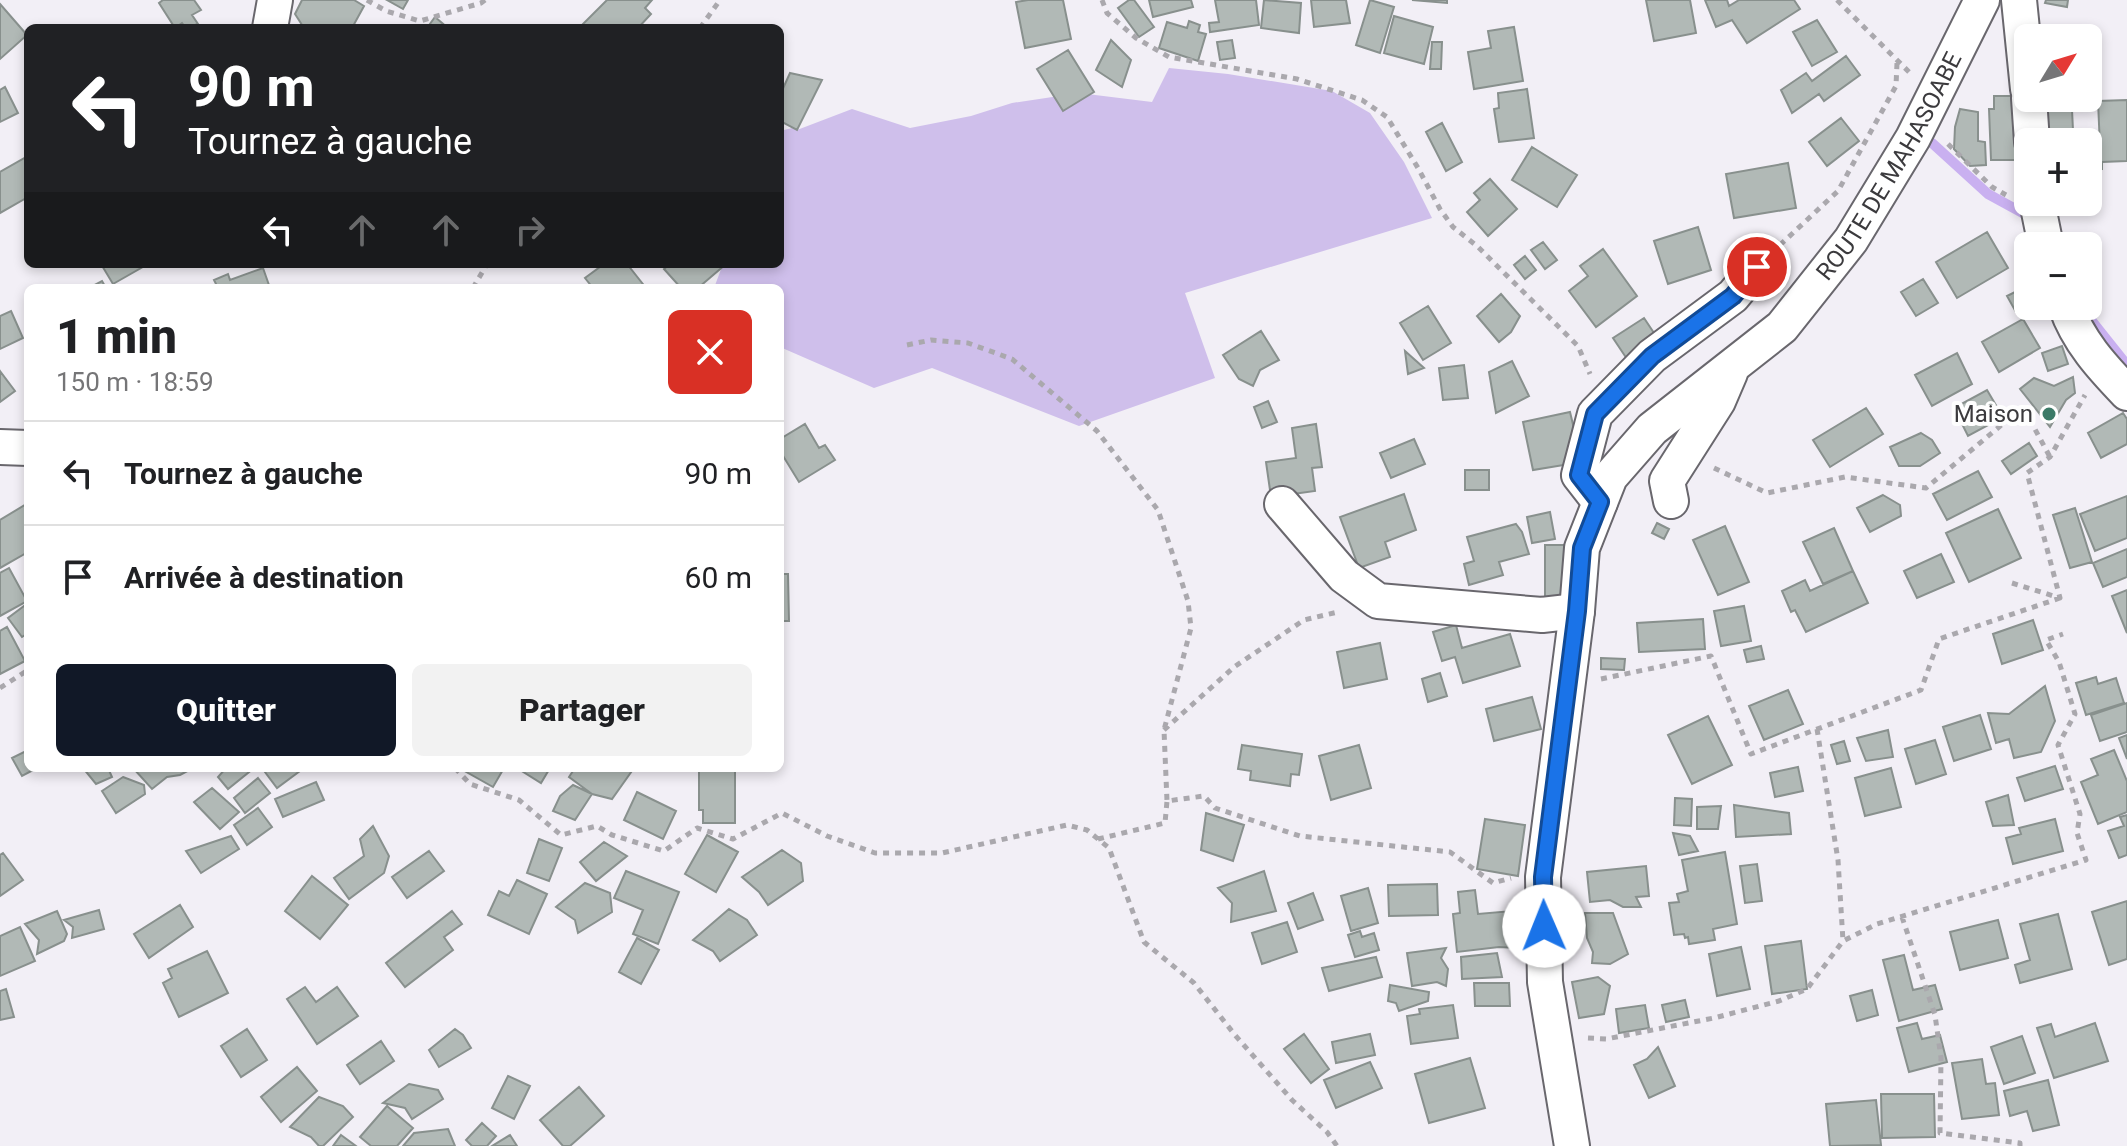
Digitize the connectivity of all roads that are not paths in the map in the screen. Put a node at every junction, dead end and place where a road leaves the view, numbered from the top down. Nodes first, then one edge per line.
1 (275, 0) edge
2 (1982, 0) edge
3 (2019, 0) edge
4 (271, 24) edge
5 (2021, 24) edge
6 (1757, 267) road end
7 (2071, 320) edge
8 (1733, 365) junction
9 (2127, 393) edge
10 (0, 447) edge
11 (24, 448) edge
12 (1671, 501) dead end
13 (1600, 502) junction
14 (1282, 504) dead end
15 (1577, 611) junction
16 (1572, 1146) edge

1 - 4 street
2 - 8 street, ROUTE DE MAHASOABE
3 - 5 street
6 - 13 street
7 - 9 street
8 - 12 street
8 - 13 street, ROUTE DE MAHASOABE
10 - 11 street
13 - 15 street, ROUTE DE MAHASOABE
14 - 15 street
15 - 16 street, ROUTE DE MAHASOABE

